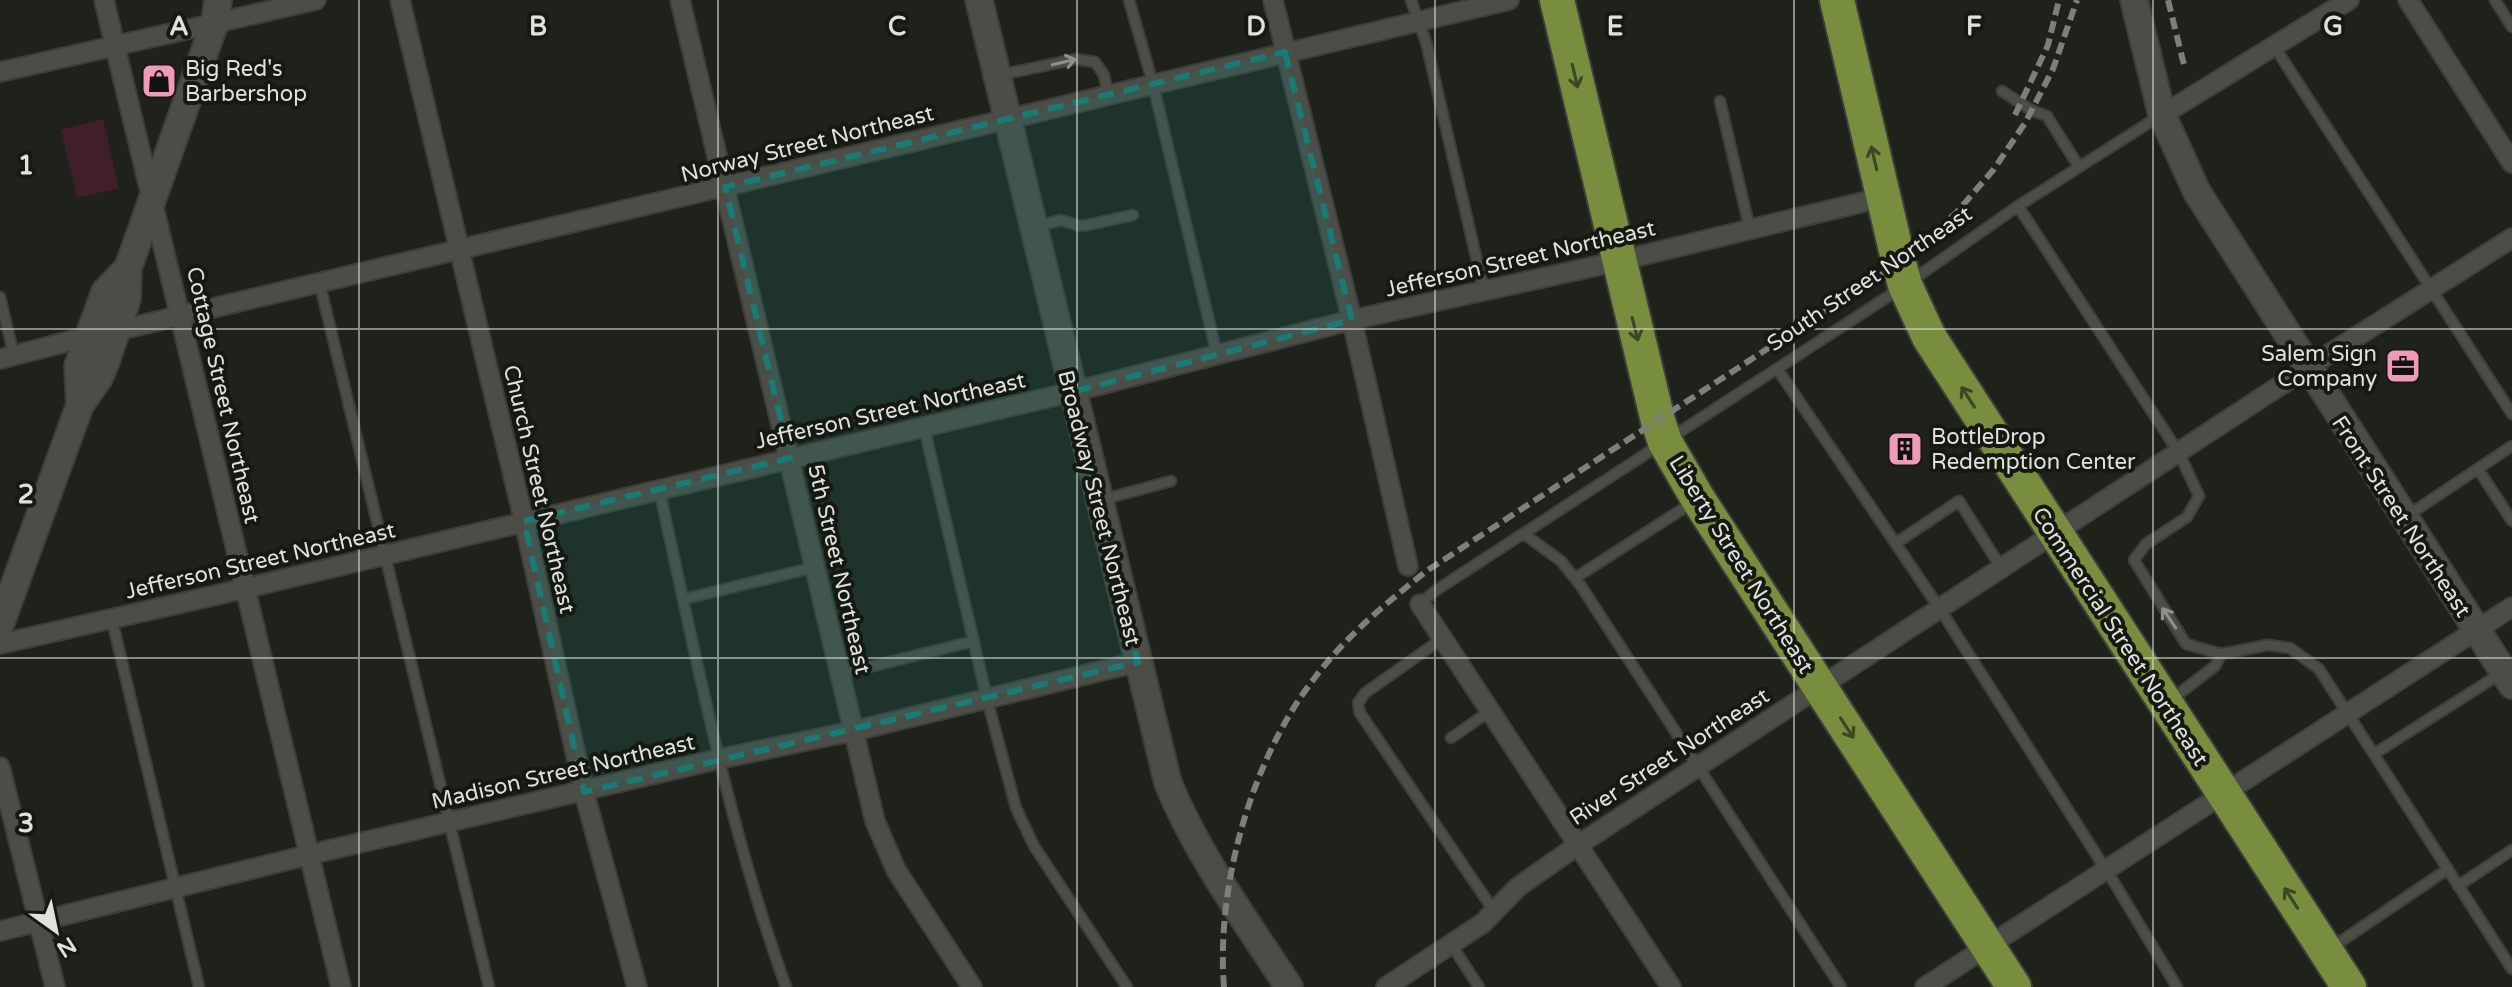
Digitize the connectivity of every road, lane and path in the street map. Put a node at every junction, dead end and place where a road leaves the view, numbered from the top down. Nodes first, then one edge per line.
1 (104, 0) edge
2 (233, 0) edge
3 (316, 0) edge
4 (400, 0) edge
5 (680, 0) edge
6 (979, 0) edge
7 (1129, 0) edge
8 (1273, 0) edge
9 (1411, 0) edge
10 (1509, 0) edge
11 (1557, 0) edge
12 (1837, 0) edge
13 (2134, 0) edge
14 (2349, 0) edge
15 (2408, 0) edge
16 (2495, 0) edge
17 (216, 11) edge
18 (1418, 21) junction
19 (2512, 27) edge
20 (114, 44) junction
21 (2274, 46) junction
22 (1285, 52) junction
23 (0, 72) edge
24 (997, 75) junction
25 (1153, 84) junction
26 (2002, 91) dead end
27 (1108, 95) junction
28 (1720, 101) dead end
29 (2162, 115) junction
30 (1008, 120) junction
31 (2512, 163) edge
32 (2079, 167) junction
33 (725, 187) junction
34 (1884, 197) junction
35 (152, 198) junction
36 (2018, 206) junction
37 (1133, 215) dead end
38 (1033, 227) junction
39 (1750, 230) junction
40 (2512, 238) edge
41 (459, 251) junction
42 (1619, 261) junction
43 (128, 268) junction
44 (320, 285) junction
45 (1905, 285) junction
46 (2431, 290) junction
47 (1484, 291) junction
48 (0, 297) edge
49 (182, 318) junction
50 (1352, 320) junction
51 (116, 331) junction
52 (89, 336) junction
53 (1217, 355) junction
54 (7, 358) edge
55 (2307, 368) junction
56 (1778, 370) junction
57 (1072, 392) junction
58 (80, 405) junction
59 (2512, 414) edge
60 (924, 427) junction
61 (1665, 442) junction
62 (2512, 446) edge
63 (2179, 453) junction
64 (790, 458) junction
65 (2478, 469) junction
66 (1171, 481) dead end
67 (659, 489) junction
68 (1698, 499) junction
69 (1098, 501) junction
70 (2404, 518) junction
71 (524, 521) junction
72 (2512, 521) edge
73 (1524, 534) junction
74 (2056, 535) junction
75 (1896, 543) junction
76 (385, 555) junction
77 (1408, 566) dead end
78 (815, 567) junction
79 (2002, 569) junction
80 (1575, 578) junction
81 (245, 589) junction
82 (684, 599) junction
83 (1420, 604) joint
84 (2512, 607) edge
85 (1940, 609) junction
86 (112, 620) junction
87 (0, 625) edge
88 (2477, 630) junction
89 (1443, 638) junction
90 (974, 641) junction
91 (0, 644) edge
92 (2221, 654) junction
93 (1138, 662) junction
94 (841, 674) junction
95 (2508, 679) edge
96 (1819, 686) junction
97 (987, 699) junction
98 (2165, 704) junction
99 (1490, 711) junction
100 (2348, 713) junction
101 (854, 731) junction
102 (1451, 738) dead end
103 (2374, 754) junction
104 (719, 759) junction
105 (1698, 766) junction
106 (0, 767) edge
107 (584, 792) junction
108 (2222, 794) junction
109 (450, 822) junction
110 (1578, 845) junction
111 (2512, 850) edge
112 (308, 855) junction
113 (2448, 869) junction
114 (2105, 870) junction
115 (2458, 886) junction
116 (174, 887) junction
117 (1494, 911) junction
118 (38, 922) junction
119 (0, 931) edge
120 (1451, 944) junction
121 (2512, 945) edge
122 (1987, 946) junction
123 (2325, 951) junction
124 (2500, 952) junction
125 (2512, 969) edge
126 (55, 987) edge
127 (199, 987) edge
128 (341, 987) edge
129 (489, 987) edge
130 (637, 987) edge
131 (786, 987) edge
132 (972, 987) edge
133 (1127, 987) edge
134 (1289, 987) edge
135 (1386, 987) edge
136 (1479, 987) edge
137 (1671, 987) edge
138 (1841, 987) edge
139 (1925, 987) edge
140 (2014, 987) edge
141 (2177, 987) edge
142 (2349, 987) edge

1 - 20 street, Cottage Street Northeast
2 - 17 street
3 - 17 street
4 - 41 street, Church Street Northeast
5 - 33 street, 5th Street Northeast
6 - 24 street, Broadway Street Northeast
7 - 25 lane
8 - 22 street
9 - 18 lane
10 - 18 street, Norway Street Northeast
11 -> 42 highway, Liberty Street Northeast
34 -> 12 highway, Commercial Street Northeast
13 - 29 street, Front Street Northeast
14 - 21 street, South Street Northeast
15 - 31 street
16 - 19 lane
17 - 20 street
17 - 35 street
18 - 22 street, Norway Street Northeast
18 - 47 lane
20 - 23 street
20 - 35 street, Cottage Street Northeast
21 - 29 street, South Street Northeast
21 - 46 lane
22 - 25 street, Norway Street Northeast
22 - 50 street
24 -> 27 lane
24 - 30 street, Broadway Street Northeast
25 - 27 street, Norway Street Northeast
25 - 53 lane
26 - 32 lane
27 - 30 street, Norway Street Northeast
28 - 39 lane
29 - 32 lane, South Street Northeast
29 - 55 street, Front Street Northeast
30 - 33 street, Norway Street Northeast
30 - 38 street, Broadway Street Northeast
32 - 36 lane, South Street Northeast
33 - 41 street, Norway Street Northeast
33 - 64 street, 5th Street Northeast
34 - 39 street, Jefferson Street Northeast
34 - 45 highway, Commercial Street Northeast
35 - 43 street
35 - 49 street, Cottage Street Northeast
36 - 45 lane, South Street Northeast
36 - 63 lane
37 - 38 lane
38 - 57 street, Broadway Street Northeast
39 - 42 street, Jefferson Street Northeast
40 - 46 street, River Street Northeast
41 - 44 street, Norway Street Northeast
41 - 71 street, Church Street Northeast
42 - 47 street, Jefferson Street Northeast
42 -> 61 highway, Liberty Street Northeast
43 - 51 street
43 - 52 street
44 - 49 street, Norway Street Northeast
44 - 76 lane
45 - 56 lane, South Street Northeast
74 -> 45 highway, Commercial Street Northeast
46 - 55 street, River Street Northeast
46 - 59 lane
47 - 50 street, Jefferson Street Northeast
48 - 54 lane
49 - 51 street, Norway Street Northeast
49 - 81 street, Cottage Street Northeast
50 - 53 street, Jefferson Street Northeast
50 - 77 street
51 - 58 street
52 - 54 street
52 - 58 street
53 - 57 street, Jefferson Street Northeast
55 - 63 street, River Street Northeast
55 - 70 street, Front Street Northeast
56 - 61 lane, South Street Northeast
56 - 75 lane
57 - 60 street, Jefferson Street Northeast
57 - 69 street, Broadway Street Northeast
58 - 87 street
60 - 64 street, Jefferson Street Northeast
60 - 90 lane
61 - 68 highway, Liberty Street Northeast
61 - 73 lane, South Street Northeast
62 - 65 lane
63 - 74 street, River Street Northeast
92 -> 63 lane
64 - 67 street, Jefferson Street Northeast
64 - 78 street, 5th Street Northeast
65 - 70 lane
65 - 72 lane
66 - 69 lane
67 - 71 street, Jefferson Street Northeast
67 - 82 lane
68 - 80 lane
68 - 96 highway, Liberty Street Northeast
69 - 93 street, Broadway Street Northeast
70 - 88 street, Front Street Northeast
71 - 76 street, Jefferson Street Northeast
71 - 107 street, Church Street Northeast
73 - 80 lane
73 - 83 lane, South Street Northeast
74 - 79 street, River Street Northeast
74 - 98 highway, Commercial Street Northeast
75 - 79 lane
75 - 85 lane
76 - 81 street, Jefferson Street Northeast
76 - 109 lane
78 - 82 lane
78 - 94 street, 5th Street Northeast
79 - 85 street, River Street Northeast
80 - 105 lane
81 - 86 street, Jefferson Street Northeast
81 - 112 street, Cottage Street Northeast
82 - 104 lane
83 - 89 street
84 - 88 street
85 - 96 street, River Street Northeast
85 - 114 lane
86 - 91 street, Jefferson Street Northeast
86 - 116 lane
88 - 95 street, Front Street Northeast
88 - 100 street
89 - 99 street
89 - 117 lane
90 - 94 lane
90 - 97 lane
92 - 98 lane
92 - 100 lane
93 - 97 street, Madison Street Northeast
93 - 134 street, Broadway Street Northeast
94 - 101 street, 5th Street Northeast
95 - 103 lane
96 - 105 street, River Street Northeast
96 -> 122 highway, Liberty Street Northeast
97 - 101 street, Madison Street Northeast
97 - 133 lane
98 - 108 highway, Commercial Street Northeast
99 - 102 lane
99 - 110 street
100 - 103 lane
100 - 108 street
101 - 104 street, Madison Street Northeast
101 - 132 street, 5th Street Northeast
103 - 113 lane
104 - 107 street, Madison Street Northeast
104 - 131 lane
105 - 110 street, River Street Northeast
105 - 138 lane
106 - 118 street
107 - 109 street, Madison Street Northeast
107 - 130 street, Church Street Northeast
108 - 114 street
123 -> 108 highway, Commercial Street Northeast
109 - 112 street, Madison Street Northeast
109 - 129 lane
110 - 117 street, River Street Northeast
110 - 137 street
111 - 115 lane
112 - 116 street, Madison Street Northeast
112 - 128 street, Cottage Street Northeast
113 - 115 lane
113 - 123 lane
114 - 122 street
114 - 141 lane
115 - 124 lane
116 - 118 street, Madison Street Northeast
116 - 127 lane
117 - 120 street, River Street Northeast
118 - 119 street, Madison Street Northeast
118 - 126 street
120 - 135 street, River Street Northeast
120 - 136 lane
121 - 124 lane
122 - 139 street
122 - 140 highway, Liberty Street Northeast
123 - 142 highway, Commercial Street Northeast
124 - 125 lane

